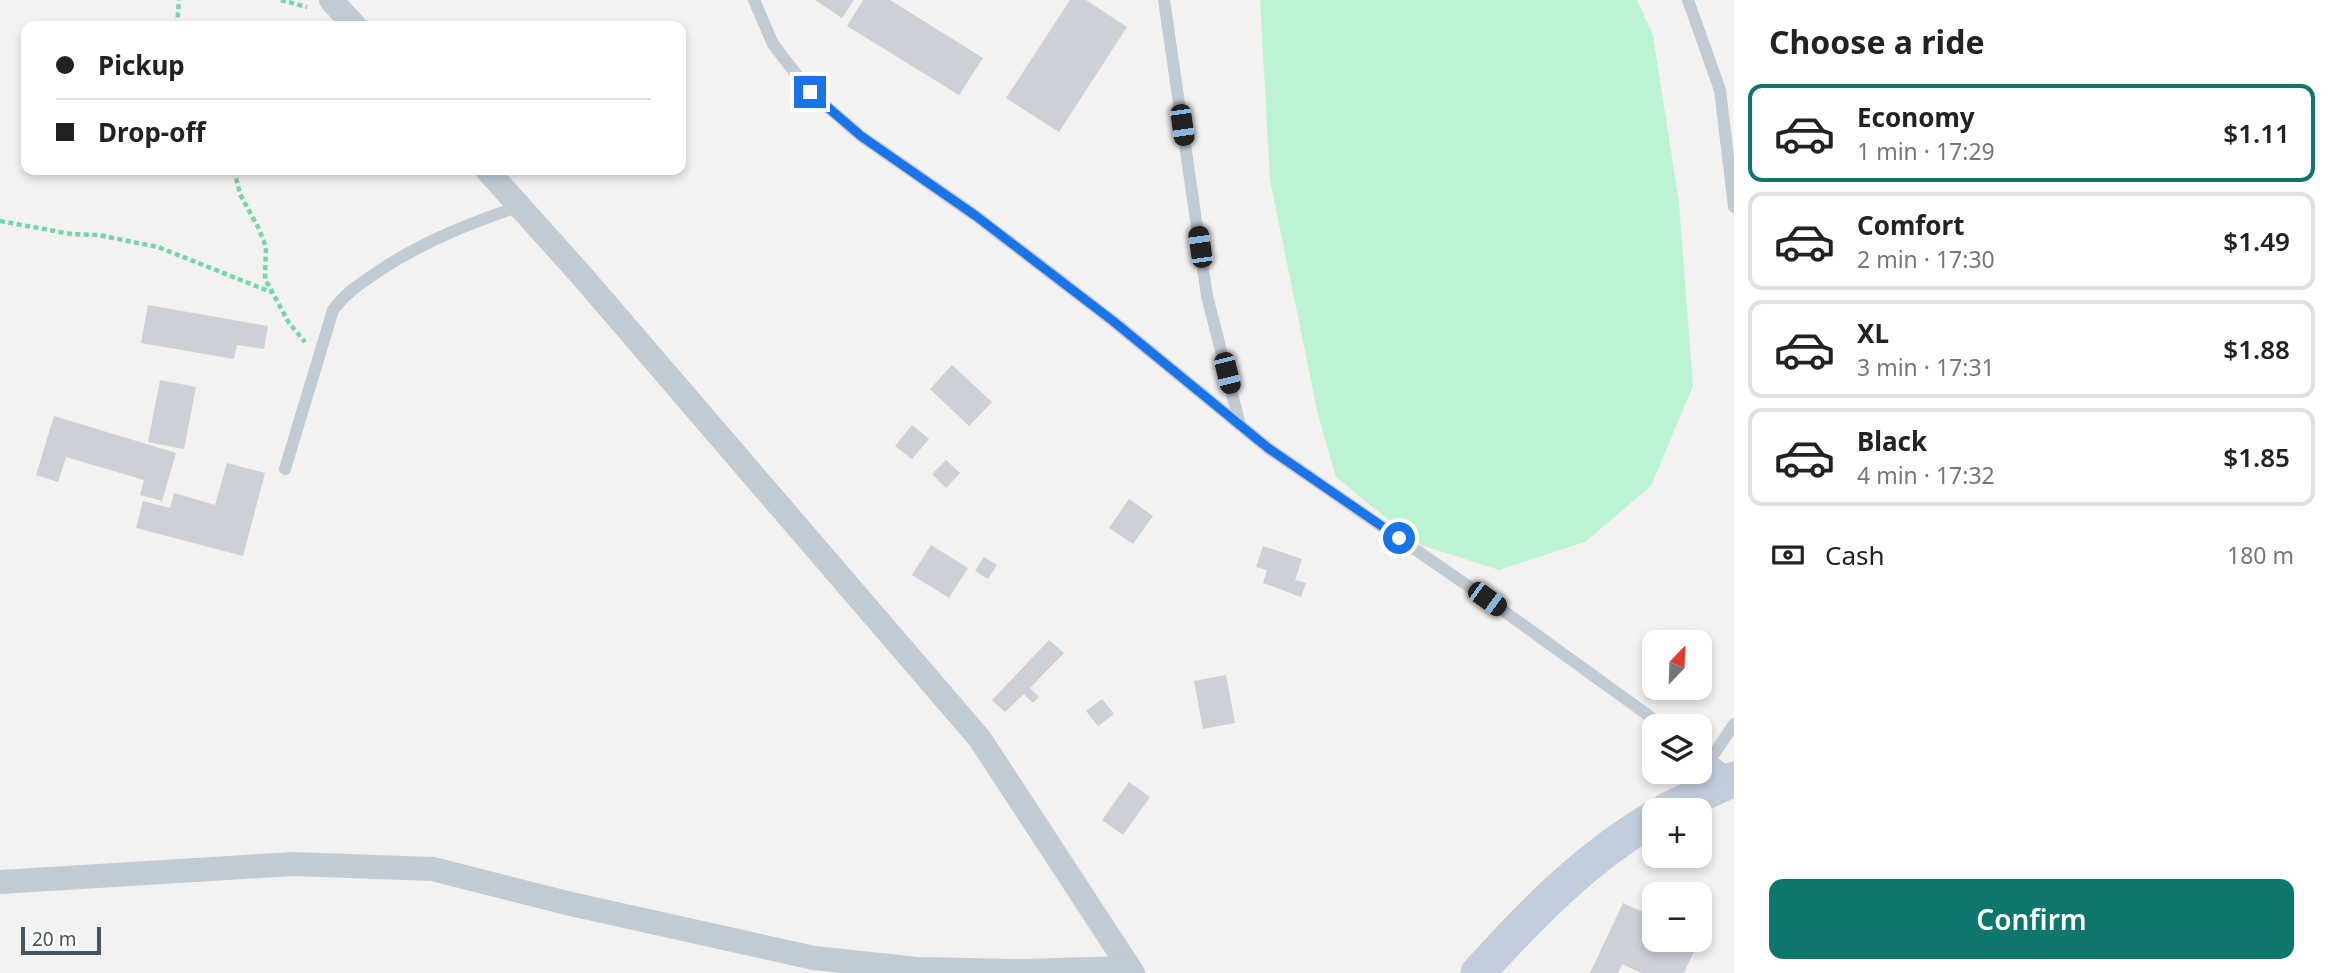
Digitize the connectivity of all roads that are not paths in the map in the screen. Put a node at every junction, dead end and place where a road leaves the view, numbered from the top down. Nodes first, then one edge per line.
1 (331, 0) edge
2 (754, 0) edge
3 (1164, 0) edge
4 (1688, 0) edge
5 (350, 21) edge
6 (492, 175) edge
7 (520, 206) junction
8 (1734, 207) edge
9 (1240, 425) junction
10 (285, 469) dead end
11 (1646, 714) edge
12 (1734, 724) edge
13 (1719, 767) edge
14 (1682, 798) edge
15 (1642, 825) edge
16 (0, 882) edge
17 (1130, 970) edge
18 (1478, 973) edge

1 - 5 street
2 - 9 lane
3 - 9 lane
4 - 8 lane
6 - 7 street
7 - 10 lane
7 - 17 street
9 - 11 lane
12 - 13 lane
13 - 14 main road
15 - 18 main road
16 - 17 street

